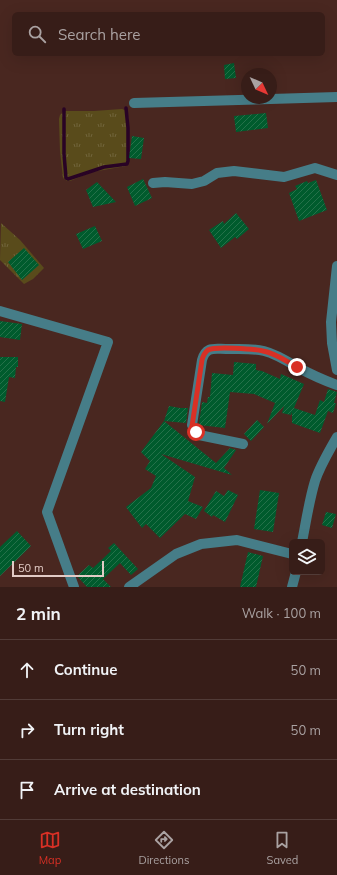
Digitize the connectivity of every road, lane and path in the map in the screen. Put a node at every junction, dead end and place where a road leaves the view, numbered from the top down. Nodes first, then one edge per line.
1 (337, 97) edge
2 (134, 103) dead end
3 (337, 175) edge
4 (153, 183) dead end
5 (337, 266) edge
6 (0, 311) edge
7 (337, 370) edge
8 (337, 385) edge
9 (337, 437) edge
10 (243, 444) dead end
11 (303, 539) edge
12 (289, 553) edge
13 (295, 575) edge
14 (74, 587) edge
15 (129, 587) edge
16 (292, 587) edge

1 - 2 street
3 - 4 street
5 - 7 street
6 - 14 street
8 - 10 street
9 - 11 street
12 - 15 street
13 - 16 street

